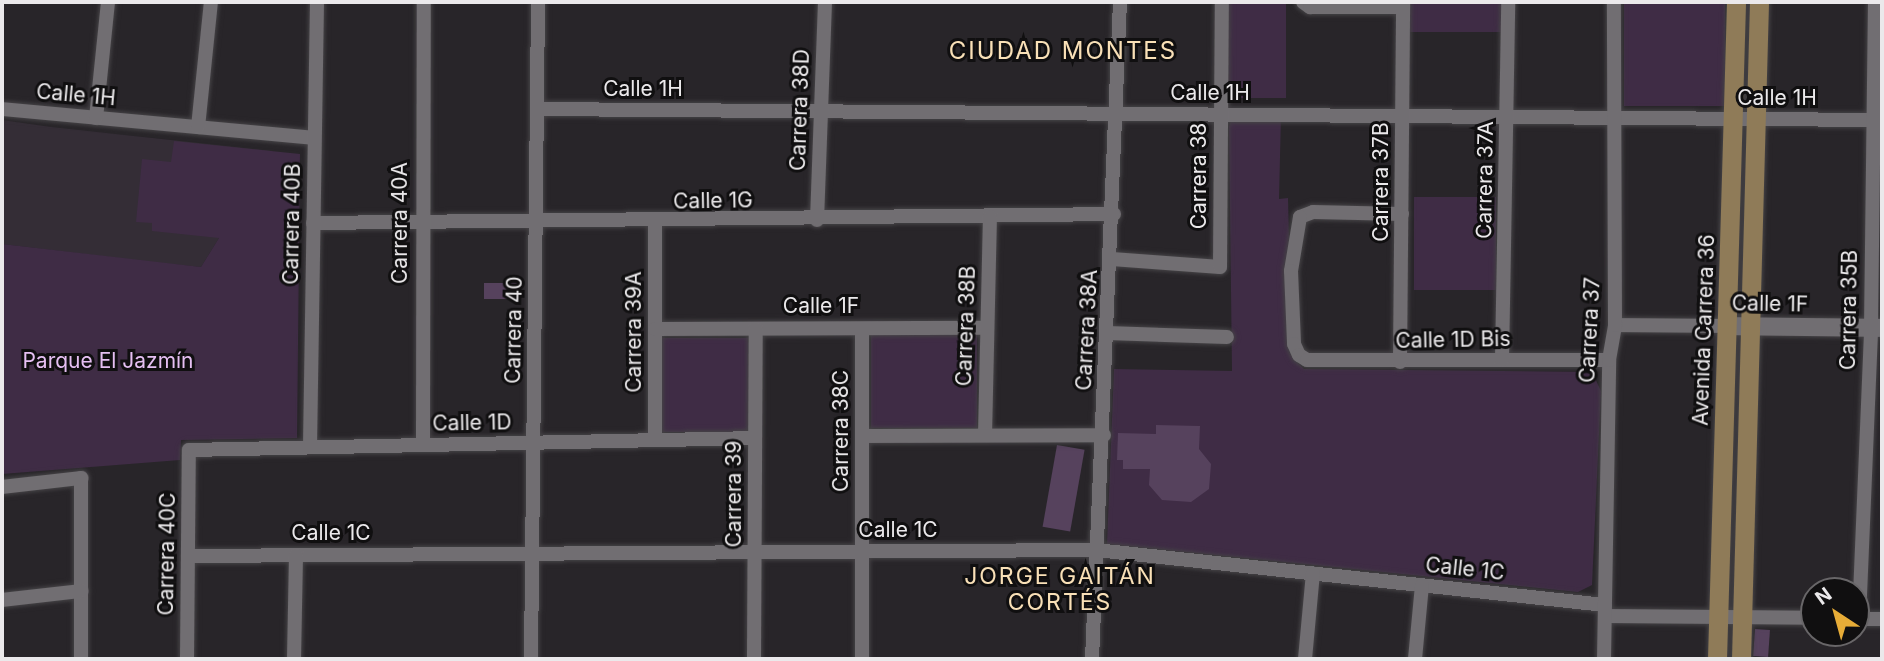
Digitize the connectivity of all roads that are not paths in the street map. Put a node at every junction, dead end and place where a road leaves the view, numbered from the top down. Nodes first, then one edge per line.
1 (108, 2) edge
2 (211, 2) edge
3 (317, 2) edge
4 (425, 2) edge
5 (538, 2) edge
6 (552, 2) edge
7 (825, 2) edge
8 (1120, 2) edge
9 (1222, 2) edge
10 (1303, 2) edge
11 (1508, 2) edge
12 (1614, 2) edge
13 (1736, 2) edge
14 (1759, 2) edge
15 (1875, 2) edge
16 (1403, 4) edge
17 (2, 109) edge
18 (537, 109) junction
19 (821, 111) junction
20 (1118, 114) junction
21 (1220, 114) junction
22 (1402, 116) junction
23 (1507, 117) junction
24 (96, 118) junction
25 (1613, 118) junction
26 (1732, 118) junction
27 (1755, 119) junction
28 (1877, 120) edge
29 (198, 127) junction
30 (314, 138) junction
31 (1114, 214) junction
32 (1402, 214) junction
33 (990, 217) junction
34 (817, 220) junction
35 (313, 223) junction
36 (421, 223) junction
37 (536, 223) junction
38 (654, 223) junction
39 (1112, 259) junction
40 (1615, 325) junction
41 (1727, 326) junction
42 (1750, 326) junction
43 (988, 328) junction
44 (1876, 328) edge
45 (654, 329) junction
46 (756, 329) junction
47 (862, 329) junction
48 (1107, 333) junction
49 (1227, 337) dead end
50 (1502, 360) junction
51 (1609, 360) junction
52 (1400, 362) junction
53 (985, 435) junction
54 (1104, 435) junction
55 (862, 436) junction
56 (755, 438) junction
57 (654, 440) junction
58 (534, 443) junction
59 (423, 445) junction
60 (310, 447) junction
61 (189, 450) joint
62 (2, 487) edge
63 (1096, 550) junction
64 (862, 551) junction
65 (755, 552) junction
66 (532, 553) junction
67 (296, 555) junction
68 (188, 556) junction
69 (1313, 573) junction
70 (1860, 577) edge
71 (1422, 585) junction
72 (81, 592) junction
73 (2, 600) edge
74 (1605, 610) junction
75 (1718, 617) junction
76 (1742, 617) junction
77 (1800, 618) edge
78 (81, 659) edge
79 (187, 659) edge
80 (294, 659) edge
81 (531, 659) edge
82 (754, 659) edge
83 (862, 659) edge
84 (1093, 659) edge
85 (1305, 659) edge
86 (1415, 659) edge
87 (1604, 659) edge
88 (1717, 659) edge
89 (1741, 659) edge

1 - 24 street
2 - 29 street
3 - 30 street, Carrera 40B
4 - 36 street, Carrera 40A
5 - 6 street
5 - 18 street, Carrera 40
7 - 19 street, Carrera 38D
8 - 20 street, Carrera 38A
9 - 21 street, Carrera 38
10 - 16 street
11 - 23 street, Carrera 37A
12 - 25 street, Carrera 37
13 - 26 main road, Avenida Carrera 36
14 - 27 main road
15 - 28 street, Carrera 35B
16 - 22 street, Carrera 37B
17 - 24 street, Calle 1H
18 - 19 street, Calle 1H
18 - 37 street, Carrera 40
19 - 20 street, Calle 1H
19 - 34 street, Carrera 38D
20 - 21 street, Calle 1H
20 - 31 street, Carrera 38A
21 - 22 street, Calle 1H
21 - 39 street, Carrera 38
22 - 23 street, Calle 1H
22 - 32 street, Carrera 37B
23 - 25 street, Calle 1H
23 - 50 street, Carrera 37A
24 - 29 street, Calle 1H
25 - 26 street, Calle 1H
25 - 40 street, Carrera 37
26 - 27 street, Calle 1H
26 - 41 main road, Avenida Carrera 36
27 - 28 street, Calle 1H
27 - 42 main road
28 - 44 street, Carrera 35B
29 - 30 street, Calle 1H
30 - 35 street, Carrera 40B
31 - 33 street, Calle 1G
31 - 39 street, Carrera 38A
32 - 52 street, Carrera 37B
32 - 52 street, Calle 1D Bis
33 - 34 street, Calle 1G
33 - 43 street, Carrera 38B
34 - 38 street, Calle 1G
35 - 36 street, Calle 1G
35 - 60 street, Carrera 40B
36 - 37 street, Calle 1G
36 - 59 street, Carrera 40A
37 - 38 street, Calle 1G
37 - 58 street, Carrera 40
38 - 45 street, Carrera 39A
39 - 48 street, Carrera 38A
40 - 41 street, Calle 1F
40 - 51 street, Carrera 37
41 - 42 street, Calle 1F
41 - 75 main road, Avenida Carrera 36
42 - 44 street, Calle 1F
42 - 76 main road
43 - 47 street, Calle 1F
43 - 53 street, Carrera 38B
44 - 70 street, Carrera 35B
45 - 46 street, Calle 1F
45 - 57 street, Carrera 39A
46 - 47 street, Calle 1F
46 - 56 street, Carrera 39
47 - 55 street, Carrera 38C
48 - 49 street
48 - 54 street, Carrera 38A
50 - 51 street, Calle 1D Bis
50 - 52 street, Calle 1D Bis
51 - 74 street, Carrera 37
53 - 54 street
53 - 55 street
54 - 63 street, Carrera 38A
55 - 64 street, Carrera 38C
56 - 57 street, Calle 1D
56 - 65 street, Carrera 39
57 - 58 street, Calle 1D
58 - 59 street, Calle 1D
58 - 66 street, Carrera 40
59 - 60 street, Calle 1D
60 - 61 street, Calle 1D
61 - 68 street, Carrera 40C
62 - 72 street
63 - 64 street, Calle 1C
63 - 69 street, Calle 1C
63 - 84 street, Carrera 38A
64 - 65 street, Calle 1C
64 - 83 street, Carrera 38C
65 - 66 street, Calle 1C
65 - 82 street, Carrera 39
66 - 67 street, Calle 1C
66 - 81 street, Carrera 40
67 - 68 street, Calle 1C
67 - 80 street
68 - 79 street, Carrera 40C
69 - 71 street, Calle 1C
69 - 85 street
71 - 74 street, Calle 1C
71 - 86 street
72 - 73 street
72 - 78 street
74 - 75 street, Calle 1C
74 - 87 street, Carrera 37
75 - 76 street, Calle 1C
75 - 88 main road, Avenida Carrera 36
76 - 77 street, Calle 1C
76 - 89 main road

